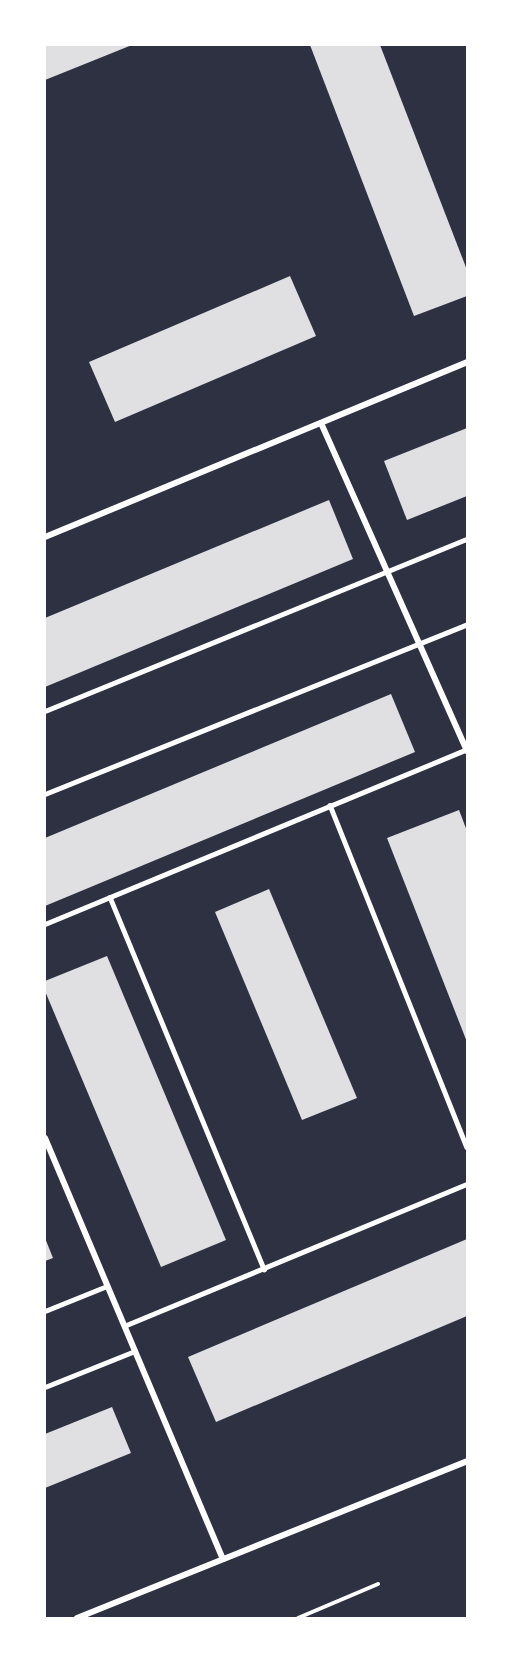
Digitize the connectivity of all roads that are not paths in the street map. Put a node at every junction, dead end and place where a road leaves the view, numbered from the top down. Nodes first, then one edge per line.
1 (467, 363) edge
2 (321, 423) junction
3 (45, 537) edge
4 (467, 539) edge
5 (389, 571) junction
6 (467, 624) edge
7 (420, 643) junction
8 (45, 711) edge
9 (467, 750) edge
10 (45, 794) edge
11 (330, 805) junction
12 (110, 897) junction
13 (45, 924) edge
14 (45, 1138) edge
15 (467, 1148) edge
16 (467, 1184) edge
17 (264, 1269) junction
18 (107, 1286) junction
19 (45, 1311) edge
20 (124, 1326) junction
21 (135, 1351) junction
22 (45, 1387) edge
23 (467, 1461) edge
24 (223, 1559) junction
25 (77, 1618) edge

1 - 2 street
2 - 3 street
2 - 5 street
4 - 5 lane
5 - 7 street
5 - 8 lane
6 - 7 lane
7 - 9 street
7 - 10 lane
9 - 11 lane
11 - 12 lane
11 - 15 lane
12 - 13 lane
12 - 17 lane
14 - 18 street
16 - 17 lane
17 - 20 lane
18 - 19 lane
18 - 20 street
20 - 21 street
21 - 22 lane
21 - 24 street
23 - 24 street
24 - 25 street

